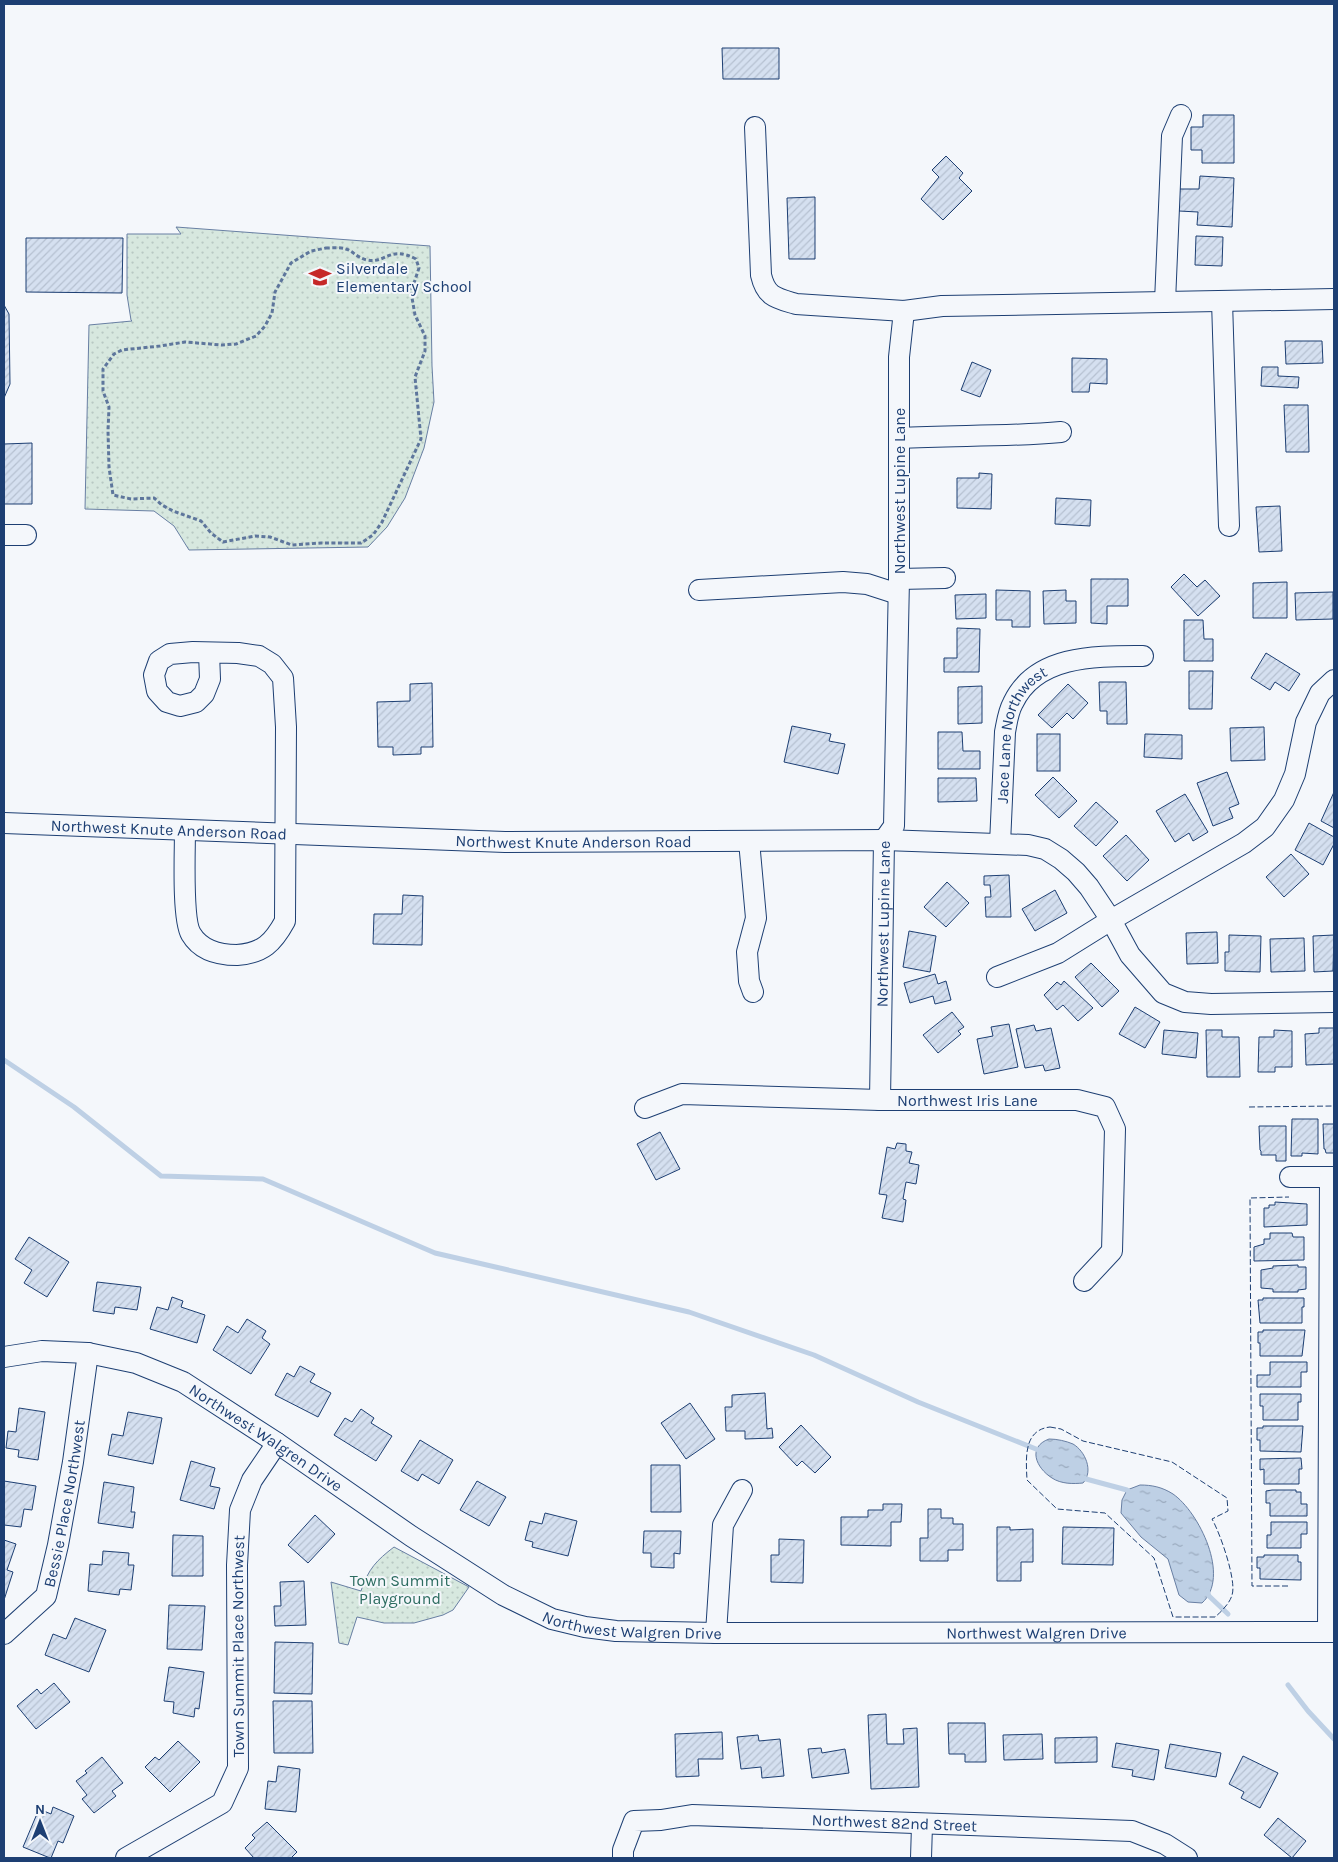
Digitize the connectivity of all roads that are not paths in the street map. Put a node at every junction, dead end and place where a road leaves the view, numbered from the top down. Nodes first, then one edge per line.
1 (1181, 115) dead end
2 (755, 128) dead end
3 (1334, 299) edge
4 (1222, 301) junction
5 (1165, 302) junction
6 (904, 311) junction
7 (1061, 432) dead end
8 (899, 438) junction
9 (1229, 526) dead end
10 (4, 535) edge
11 (26, 535) dead end
12 (945, 578) dead end
13 (899, 587) junction
14 (699, 590) dead end
15 (209, 653) dead end
16 (1143, 656) dead end
17 (1334, 680) edge
18 (4, 823) edge
19 (185, 830) junction
20 (286, 834) junction
21 (884, 840) junction
22 (750, 841) junction
23 (1000, 844) junction
24 (1111, 920) junction
25 (998, 977) dead end
26 (754, 992) dead end
27 (1334, 1002) edge
28 (880, 1100) junction
29 (645, 1108) dead end
30 (1332, 1177) edge
31 (1290, 1178) dead end
32 (1084, 1281) dead end
33 (88, 1353) junction
34 (4, 1355) edge
35 (1331, 1366) edge
36 (276, 1443) junction
37 (742, 1490) dead end
38 (1331, 1531) edge
39 (1331, 1632) edge
40 (716, 1633) junction
41 (4, 1634) edge
42 (922, 1825) junction
43 (126, 1858) edge
44 (623, 1858) edge
45 (921, 1858) edge
46 (1187, 1858) edge

1 - 5 street
2 - 6 street
3 - 4 street
4 - 5 street
4 - 9 street
5 - 6 street
6 - 8 street, Northwest Lupine Lane
7 - 8 street
8 - 13 street, Northwest Lupine Lane
10 - 11 street
12 - 13 street
13 - 14 street
13 - 21 street, Northwest Lupine Lane
15 - 20 street
16 - 23 street, Jace Lane Northwest
17 - 24 street
18 - 19 street, Northwest Knute Anderson Road
19 - 20 street, Northwest Knute Anderson Road
19 - 20 street
20 - 22 street, Northwest Knute Anderson Road
21 - 22 street, Northwest Knute Anderson Road
21 - 23 street, Northwest Knute Anderson Road
21 - 28 street, Northwest Lupine Lane
22 - 26 street
23 - 24 street, Northwest Knute Anderson Road
24 - 25 street
24 - 27 street, Northwest Knute Anderson Road
28 - 29 street, Northwest Iris Lane
28 - 32 street, Northwest Iris Lane
30 - 31 street
30 - 35 street
33 - 34 street, Northwest Walgren Drive
33 - 36 street, Northwest Walgren Drive
33 - 41 street, Bessie Place Northwest
35 - 38 street
36 - 40 street, Northwest Walgren Drive
36 - 43 street, Town Summit Place Northwest
37 - 40 street
38 - 39 street
39 - 40 street, Northwest Walgren Drive
42 - 44 street, Northwest 82nd Street
42 - 45 street
42 - 46 street, Northwest 82nd Street

